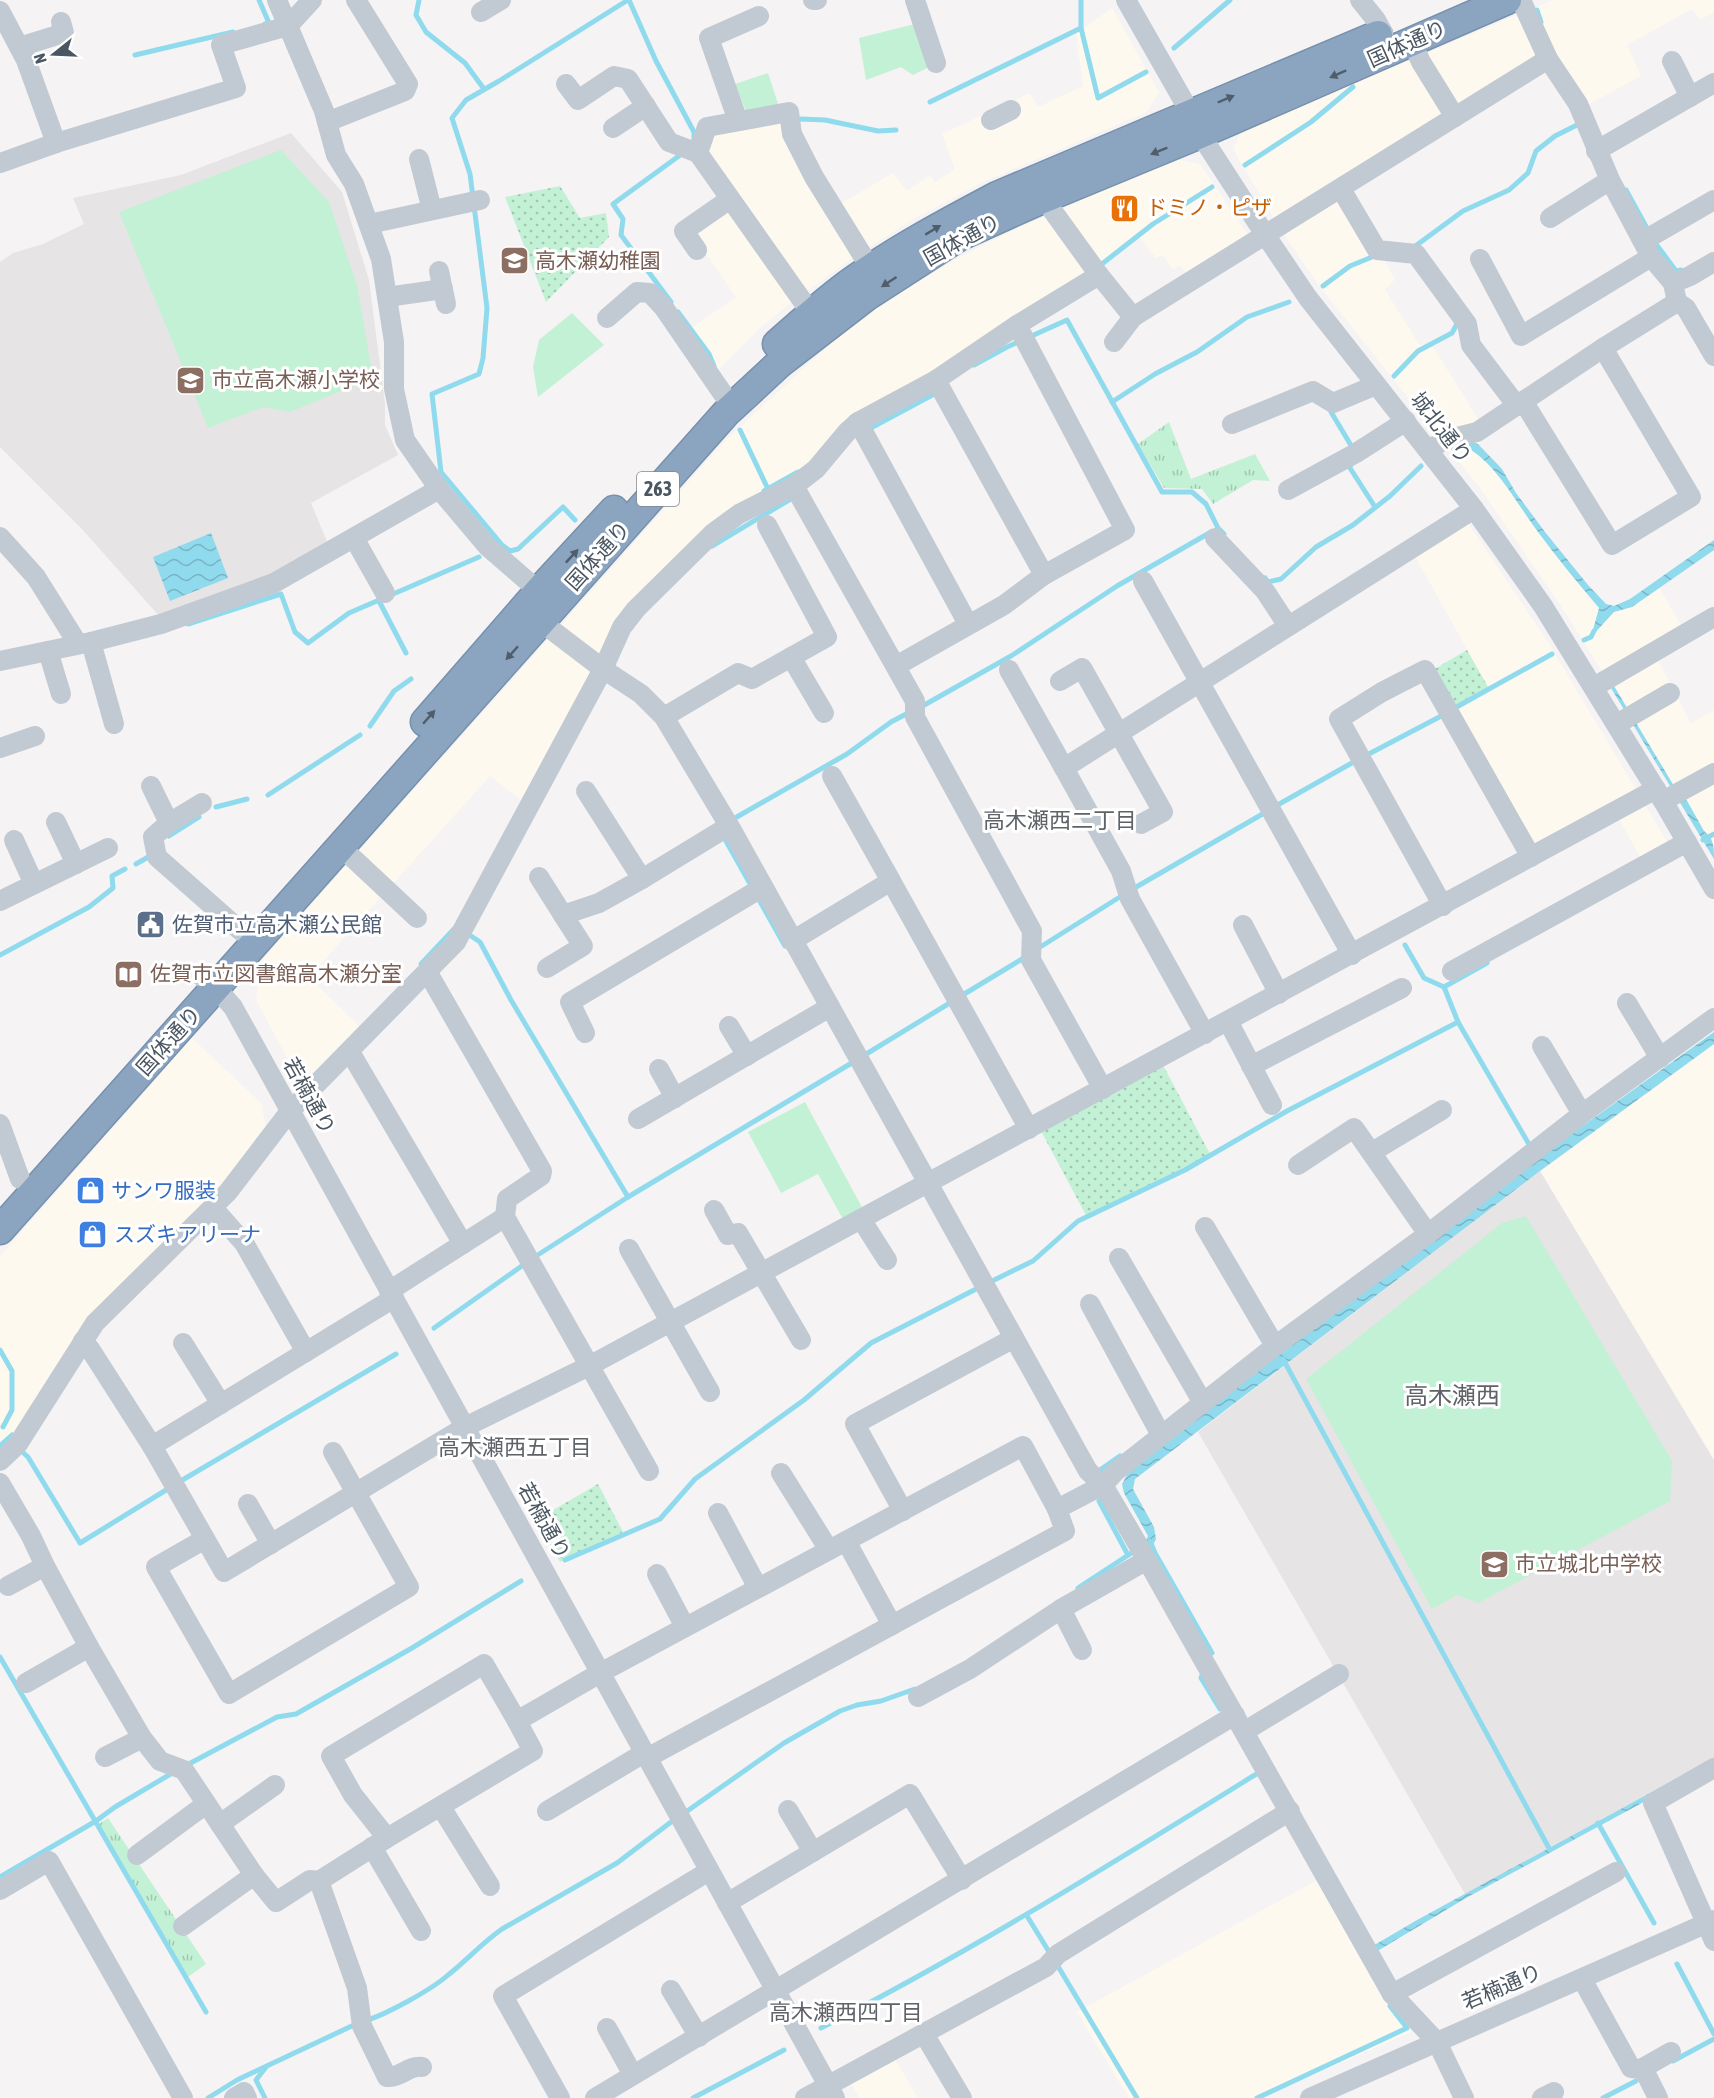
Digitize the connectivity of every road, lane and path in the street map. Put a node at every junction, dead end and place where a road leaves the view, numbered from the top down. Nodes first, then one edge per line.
1 (277, 0) edge
2 (312, 0) edge
3 (356, 0) edge
4 (501, 0) edge
5 (915, 0) edge
6 (1126, 0) edge
7 (1360, 0) edge
8 (1462, 0) edge
9 (1507, 0) edge
10 (1521, 0) edge
11 (0, 11) edge
12 (481, 12) dead end
13 (759, 16) dead end
14 (61, 22) dead end
15 (288, 26) junction
16 (1383, 33) junction
17 (1412, 42) junction
18 (19, 47) junction
19 (1548, 59) junction
20 (1672, 61) dead end
21 (936, 63) dead end
22 (1714, 83) edge
23 (566, 84) dead end
24 (1690, 97) junction
25 (646, 106) junction
26 (1011, 110) dead end
27 (1455, 117) junction
28 (991, 120) dead end
29 (738, 121) junction
30 (327, 122) junction
31 (1196, 124) junction
32 (613, 128) dead end
33 (56, 143) junction
34 (695, 146) junction
35 (1603, 147) junction
36 (419, 159) dead end
37 (0, 163) edge
38 (1610, 180) junction
39 (1341, 189) junction
40 (1046, 197) junction
41 (730, 199) junction
42 (1714, 200) edge
43 (475, 201) dead end
44 (432, 210) junction
45 (1550, 218) dead end
46 (369, 224) junction
47 (1266, 236) junction
48 (1650, 244) junction
49 (697, 250) dead end
50 (1480, 259) dead end
51 (1714, 261) edge
52 (871, 269) junction
53 (1095, 269) junction
54 (443, 288) dead end
55 (1675, 292) junction
56 (387, 297) junction
57 (811, 313) junction
58 (1133, 317) junction
59 (607, 318) dead end
60 (1022, 335) junction
61 (1114, 342) dead end
62 (1603, 348) junction
63 (1714, 356) edge
64 (1376, 385) junction
65 (940, 386) junction
66 (723, 394) junction
67 (1520, 403) junction
68 (1406, 422) junction
69 (1232, 424) dead end
70 (862, 430) junction
71 (1428, 450) junction
72 (439, 489) junction
73 (1288, 490) dead end
74 (797, 491) junction
75 (1474, 509) junction
76 (767, 525) dead end
77 (0, 537) edge
78 (1215, 537) dead end
79 (354, 538) junction
80 (1044, 575) junction
81 (1143, 581) dead end
82 (385, 593) dead end
83 (545, 606) junction
84 (1714, 617) edge
85 (968, 624) junction
86 (1288, 626) junction
87 (88, 647) junction
88 (791, 657) junction
89 (50, 658) junction
90 (0, 661) edge
91 (597, 664) junction
92 (896, 666) junction
93 (1009, 670) dead end
94 (1060, 681) dead end
95 (1201, 681) junction
96 (1594, 687) junction
97 (1670, 693) dead end
98 (61, 694) dead end
99 (824, 713) dead end
100 (664, 717) junction
101 (1626, 719) junction
102 (114, 724) dead end
103 (1119, 733) junction
104 (35, 736) dead end
105 (0, 748) edge
106 (1064, 768) junction
107 (1714, 773) edge
108 (832, 776) dead end
109 (151, 786) dead end
110 (586, 791) dead end
111 (1669, 794) junction
112 (202, 802) dead end
113 (56, 822) dead end
114 (169, 823) junction
115 (1141, 824) dead end
116 (731, 830) junction
117 (14, 840) dead end
118 (1687, 842) junction
119 (341, 847) junction
120 (108, 848) dead end
121 (1531, 857) junction
122 (76, 864) junction
123 (540, 877) dead end
124 (1711, 878) edge
125 (642, 879) junction
126 (891, 881) junction
127 (34, 884) junction
128 (757, 890) junction
129 (0, 901) edge
130 (1443, 906) junction
131 (563, 915) junction
132 (417, 918) dead end
133 (1243, 925) dead end
134 (241, 931) junction
135 (792, 941) junction
136 (1352, 955) junction
137 (547, 968) dead end
138 (1452, 970) dead end
139 (428, 973) junction
140 (208, 982) junction
141 (1402, 988) dead end
142 (1279, 994) junction
143 (1627, 1003) dead end
144 (824, 1010) junction
145 (1714, 1018) edge
146 (1228, 1021) junction
147 (729, 1026) dead end
148 (585, 1033) dead end
149 (1204, 1034) junction
150 (1542, 1046) dead end
151 (350, 1052) junction
152 (747, 1056) junction
153 (1660, 1058) junction
154 (1251, 1066) junction
155 (659, 1069) dead end
156 (1102, 1089) junction
157 (675, 1098) junction
158 (1272, 1105) dead end
159 (1442, 1110) dead end
160 (290, 1111) junction
161 (1582, 1114) junction
162 (638, 1119) dead end
163 (0, 1124) edge
164 (1029, 1129) junction
165 (1371, 1152) junction
166 (1298, 1164) dead end
167 (20, 1179) junction
168 (927, 1184) junction
169 (0, 1202) edge
170 (213, 1208) junction
171 (714, 1210) dead end
172 (505, 1217) junction
173 (861, 1219) junction
174 (1205, 1227) dead end
175 (1423, 1227) junction
176 (0, 1230) edge
177 (463, 1244) junction
178 (629, 1248) dead end
179 (1119, 1258) dead end
180 (888, 1260) dead end
181 (761, 1273) junction
182 (392, 1295) junction
183 (1090, 1304) dead end
184 (670, 1322) junction
185 (1014, 1338) junction
186 (801, 1340) dead end
187 (82, 1341) junction
188 (183, 1343) dead end
189 (1275, 1346) junction
190 (306, 1352) junction
191 (589, 1366) junction
192 (710, 1392) dead end
193 (1203, 1402) junction
194 (222, 1404) junction
195 (465, 1427) junction
196 (1161, 1435) junction
197 (152, 1446) junction
198 (10, 1451) edge
199 (333, 1452) dead end
200 (649, 1471) dead end
201 (782, 1473) dead end
202 (0, 1483) edge
203 (1103, 1485) junction
204 (356, 1494) junction
205 (248, 1504) dead end
206 (1057, 1509) junction
207 (903, 1511) junction
208 (718, 1513) dead end
209 (205, 1539) junction
210 (271, 1544) junction
211 (837, 1546) junction
212 (1143, 1553) junction
213 (45, 1566) junction
214 (657, 1574) dead end
215 (8, 1586) dead end
216 (758, 1588) junction
217 (1061, 1609) junction
218 (892, 1625) junction
219 (685, 1627) junction
220 (89, 1647) junction
221 (1082, 1650) dead end
222 (600, 1673) junction
223 (1339, 1674) dead end
224 (26, 1683) dead end
225 (918, 1697) dead end
226 (517, 1721) junction
227 (1233, 1722) junction
228 (142, 1738) junction
229 (646, 1755) junction
230 (105, 1757) dead end
231 (1714, 1768) edge
232 (274, 1785) dead end
233 (206, 1804) junction
234 (441, 1807) junction
235 (547, 1810) dead end
236 (788, 1810) dead end
237 (1284, 1814) junction
238 (220, 1824) junction
239 (380, 1842) junction
240 (813, 1852) junction
241 (136, 1855) dead end
242 (710, 1871) junction
243 (1616, 1872) dead end
244 (254, 1875) junction
245 (962, 1880) junction
246 (319, 1881) junction
247 (490, 1886) dead end
248 (0, 1890) edge
249 (727, 1903) junction
250 (183, 1926) dead end
251 (1711, 1928) edge
252 (421, 1931) dead end
253 (1582, 1979) junction
254 (671, 1990) dead end
255 (776, 1991) junction
256 (1392, 1994) junction
257 (607, 2028) dead end
258 (924, 2034) junction
259 (699, 2037) junction
260 (1437, 2042) junction
261 (1671, 2052) dead end
262 (422, 2067) dead end
263 (1641, 2069) junction
264 (633, 2075) junction
265 (832, 2092) edge
266 (183, 2098) edge
267 (234, 2098) edge
268 (247, 2098) edge
269 (560, 2098) edge
270 (595, 2098) edge
271 (805, 2098) edge
272 (962, 2098) edge
273 (1310, 2098) edge
274 (1464, 2098) edge
275 (1658, 2098) edge

1 - 15 street
2 - 15 street
3 - 30 street
4 - 12 street
5 - 21 street
6 - 31 street, 城北通り
7 - 16 street
8 - 16 highway, 国体通り / 263
9 - 17 highway, 国体通り / 263
10 - 19 street
11 - 18 street
13 - 29 street
14 - 18 street
15 - 30 street
15 - 33 street
31 -> 16 highway, 国体通り / 263
17 - 27 street
17 -> 31 highway, 国体通り / 263
18 - 33 street
19 - 27 street
19 - 35 street
20 - 24 street
22 - 24 street
23 - 25 street
24 - 35 street
25 - 32 street
25 - 34 street
26 - 28 street
27 - 39 street
29 - 34 street
29 - 52 street
30 - 46 street
31 -> 40 highway, 国体通り / 263
31 - 47 street, 城北通り
52 -> 31 highway, 国体通り / 263
33 - 37 street
34 - 41 street
35 - 38 street
36 - 44 street
38 - 45 street
38 - 48 street
39 - 47 street
39 - 67 street
40 - 53 street
40 -> 83 highway, 国体通り / 263
41 - 49 street
41 - 57 street
42 - 48 street
43 - 44 street
44 - 46 street
46 - 56 street
47 - 58 street
47 - 64 street, 城北通り
48 - 50 street
48 - 55 street
51 - 55 street
52 - 57 highway, 国体通り / 263
53 - 58 street
53 - 60 street
54 - 56 street
55 - 62 street
55 - 63 street
56 - 72 street
57 - 66 highway, 国体通り / 263
58 - 61 street
59 - 66 street
60 - 65 street
60 - 80 street
62 - 67 street
62 - 67 street
64 - 68 street, 城北通り
64 - 69 street
65 - 70 street
65 - 80 street
83 -> 66 highway, 国体通り / 263
67 - 71 street
68 - 71 street, 城北通り
68 - 73 street
70 - 74 street
70 - 85 street
71 - 75 street, 城北通り
72 - 79 street
72 - 83 street
74 - 91 street
74 - 92 street
75 - 86 street
75 - 96 street, 城北通り
76 - 88 street
77 - 87 street
78 - 86 street
79 - 82 street
79 - 87 street
80 - 85 street
81 - 95 street
83 - 91 street
83 -> 119 highway, 国体通り / 263
134 -> 83 highway, 国体通り / 263
84 - 96 street
85 - 92 street
86 - 95 street
87 - 89 street
87 - 102 street
88 - 99 street
88 - 100 street
89 - 90 street
89 - 98 street
91 - 100 street
91 - 139 street
92 - 156 street
93 - 106 street
94 - 103 street
95 - 103 street
95 - 136 street
96 - 101 street, 城北通り
97 - 101 street
100 - 116 street
101 - 111 street, 城北通り
103 - 106 street
103 - 115 street
104 - 105 street
106 - 149 street
107 - 111 street
108 - 126 street
109 - 114 street
110 - 125 street
111 - 118 street, 城北通り
111 - 121 street
112 - 114 street
113 - 122 street
114 - 134 street
116 - 125 street
116 - 128 street
117 - 127 street
118 - 124 street, 城北通り
118 - 138 street
119 - 132 street
119 - 140 highway, 国体通り / 263
120 - 122 street
121 - 130 street
121 - 130 street
122 - 127 street
123 - 131 street
125 - 131 street
126 - 135 street
126 - 164 street
127 - 129 street
128 - 135 street
128 - 148 street
130 - 136 street
131 - 137 street
133 - 142 street
134 - 140 highway, 国体通り / 263
135 - 144 street
136 - 142 street
139 - 151 street
139 - 172 street
140 - 160 street, 若楠通り
140 - 167 highway, 国体通り / 263
140 - 176 highway, 国体通り / 263
141 - 154 street
142 - 146 street
143 - 153 street
144 - 152 street
144 - 168 street
145 - 153 street
146 - 149 street
146 - 154 street
147 - 152 street
149 - 156 street
150 - 161 street
151 - 160 street
151 - 177 street
152 - 157 street
153 - 161 street
154 - 158 street
155 - 157 street
156 - 164 street
157 - 162 street
159 - 165 street
160 - 170 street
160 - 182 street, 若楠通り
161 - 175 street
163 - 167 street
164 - 168 street
165 - 166 street
165 - 175 street
167 - 169 highway, 国体通り / 263
168 - 173 street
168 - 185 street
170 - 187 street
170 - 190 street
171 - 181 street
172 - 177 street
172 - 191 street
173 - 180 street
173 - 181 street
174 - 189 street
175 - 189 street
177 - 182 street
178 - 184 street
179 - 193 street
181 - 184 street
181 - 186 street
182 - 190 street
182 - 195 street, 若楠通り
183 - 196 street
184 - 191 street
184 - 192 street
185 - 203 street
185 - 207 street
187 - 197 street
187 - 198 street
188 - 194 street
189 - 193 street
190 - 194 street
191 - 195 street
191 - 200 street
193 - 196 street
194 - 197 street
195 - 204 street
195 - 222 street, 若楠通り
196 - 203 street
197 - 209 street
199 - 204 street
201 - 211 street
202 - 213 street
203 - 206 street
203 - 212 street
204 - 209 street
204 - 210 street
205 - 210 street
206 - 207 street
206 - 218 street
207 - 211 street
208 - 216 street
209 - 210 street
211 - 216 street
211 - 218 street
212 - 217 street
212 - 227 street
213 - 215 street
213 - 220 street
214 - 219 street
216 - 219 street
217 - 221 street
217 - 225 street
218 - 229 street
219 - 222 street
220 - 224 street
220 - 228 street
222 - 226 street
222 - 229 street, 若楠通り
223 - 227 street
226 - 234 street
226 - 239 street
227 - 237 street
227 - 245 street
228 - 230 street
228 - 233 street
229 - 235 street
229 - 242 street, 若楠通り
231 - 251 street
232 - 238 street
233 - 238 street
233 - 241 street
234 - 239 street
234 - 247 street
236 - 240 street
237 - 256 street
237 - 258 street
238 - 244 street
239 - 246 street
239 - 252 street
240 - 245 street
240 - 249 street
242 - 249 street, 若楠通り
242 - 269 street
243 - 256 street
244 - 246 street
244 - 250 street
245 - 255 street
246 - 262 street
248 - 266 street
249 - 255 street, 若楠通り
251 - 253 street, 若楠通り
253 - 260 street, 若楠通り
253 - 263 street
254 - 259 street
255 - 259 street
255 - 265 street, 若楠通り
256 - 260 street
257 - 264 street
258 - 265 street
258 - 272 street
259 - 264 street
260 - 273 street, 若楠通り
260 - 274 street
261 - 263 street
263 - 275 street
264 - 270 street
265 - 271 street
267 - 268 street

